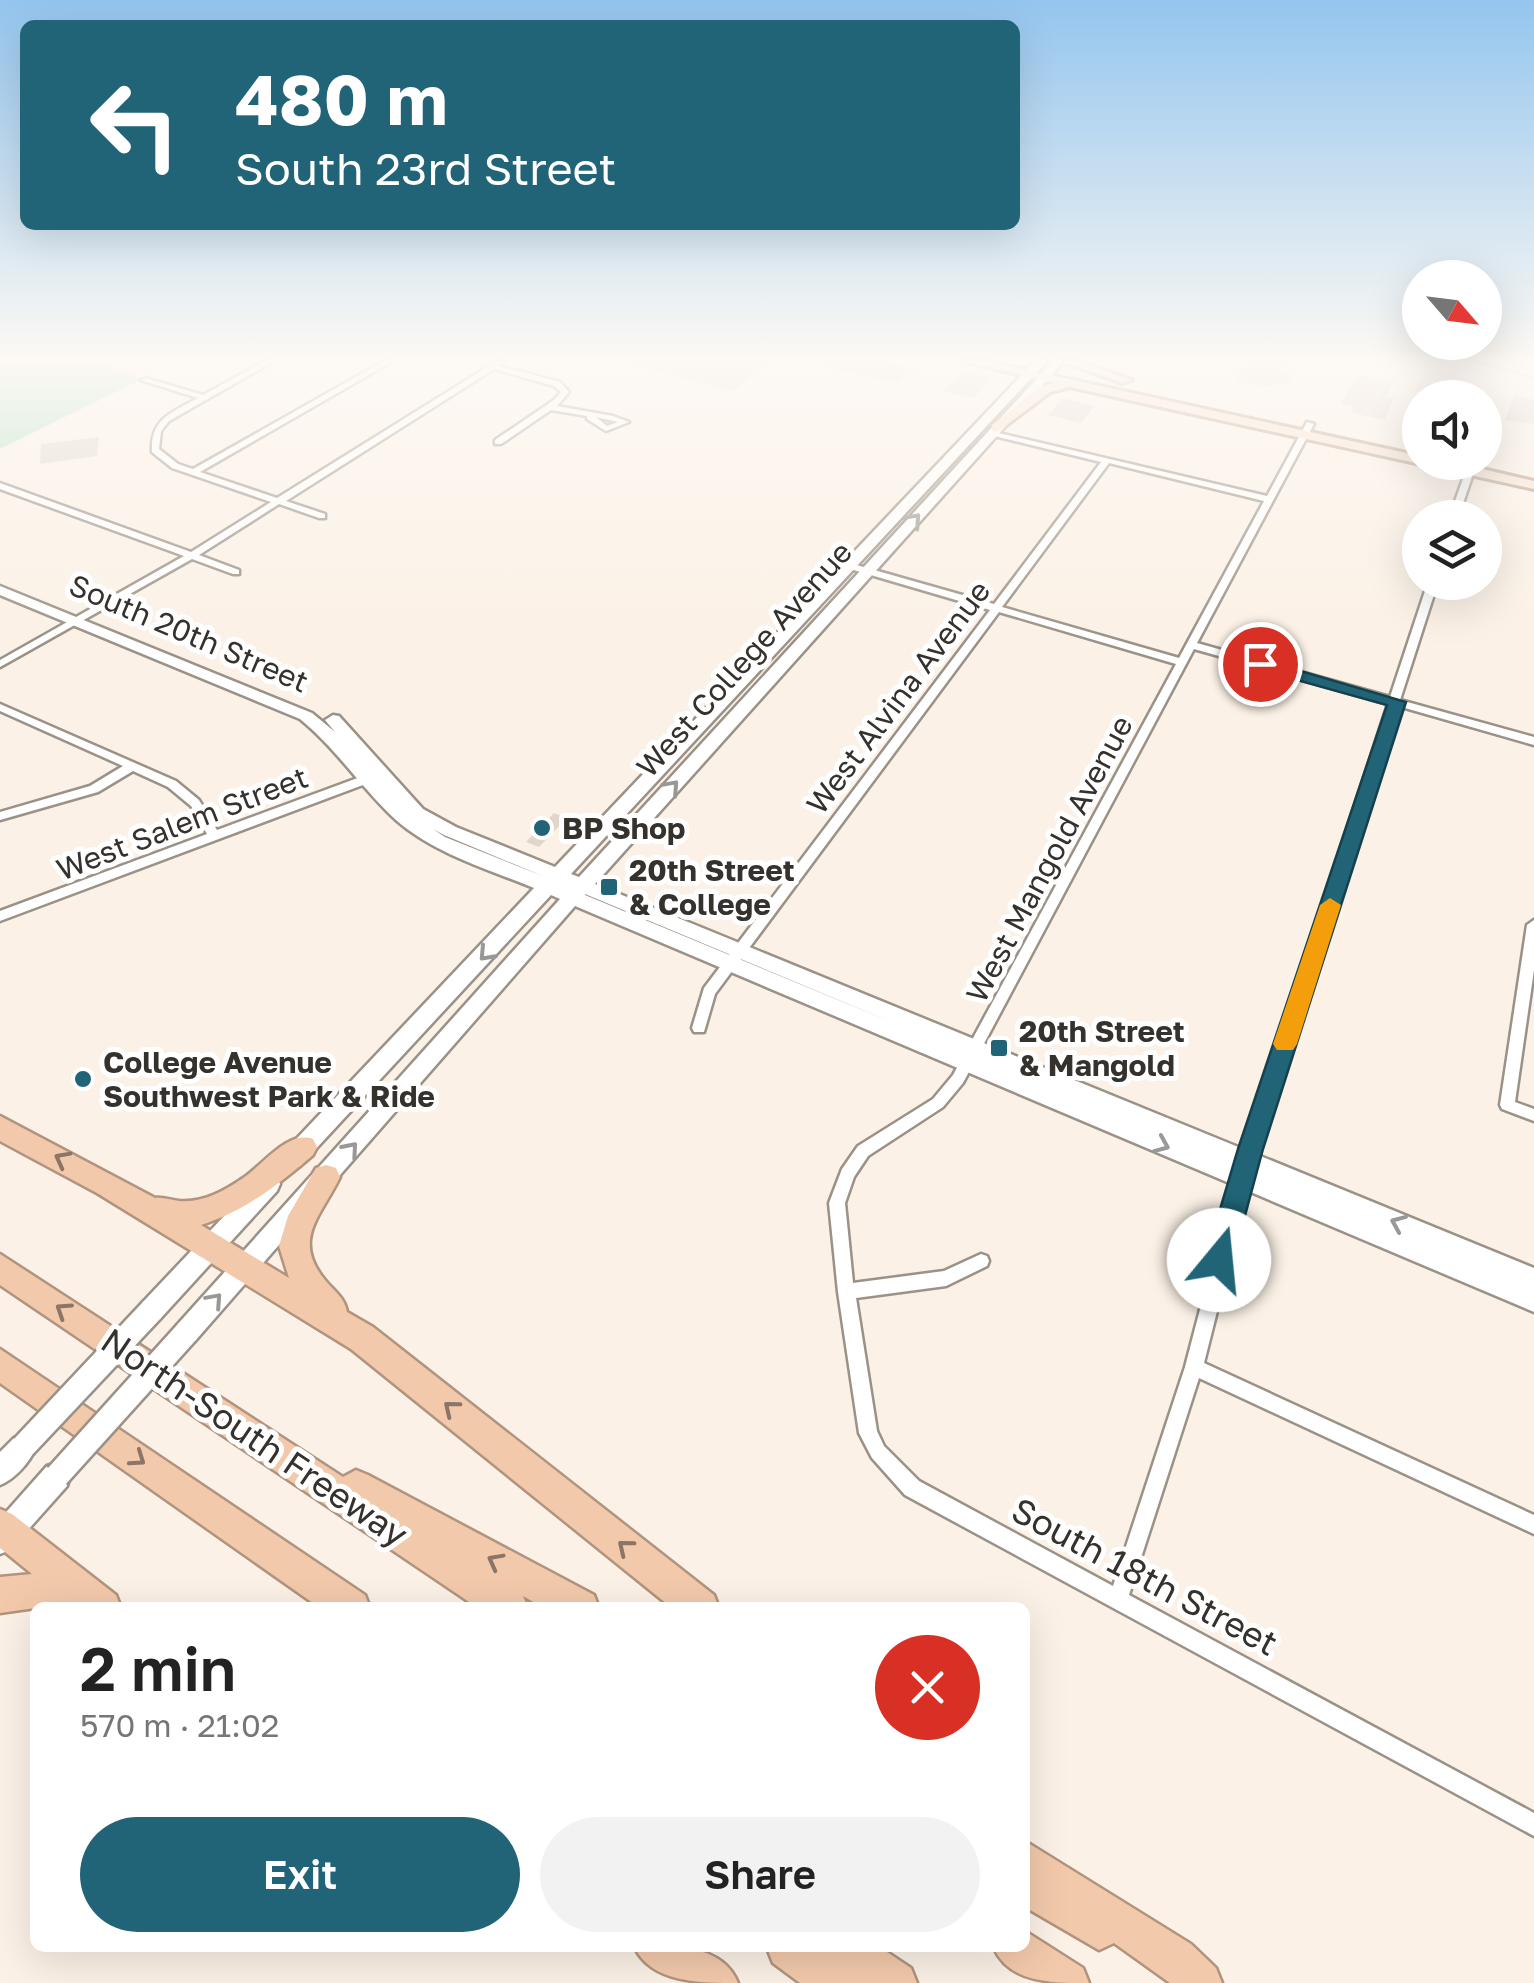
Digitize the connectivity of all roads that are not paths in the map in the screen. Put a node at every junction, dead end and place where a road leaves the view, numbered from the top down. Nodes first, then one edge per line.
1 (159, 454) edge
2 (226, 454) edge
3 (354, 454) edge
4 (957, 454) edge
5 (973, 454) edge
6 (1082, 454) edge
7 (1294, 454) edge
8 (1107, 460) junction
9 (1502, 466) edge
10 (192, 473) junction
11 (1534, 473) edge
12 (1502, 475) edge
13 (1534, 484) edge
14 (0, 486) edge
15 (1269, 499) junction
16 (277, 501) junction
17 (322, 516) dead end
18 (190, 556) junction
19 (859, 568) junction
20 (236, 572) dead end
21 (0, 580) edge
22 (0, 590) edge
23 (1427, 600) edge
24 (996, 608) junction
25 (79, 617) junction
26 (1192, 645) junction
27 (1182, 662) junction
28 (0, 664) edge
29 (1396, 702) junction
30 (0, 707) edge
31 (1534, 741) edge
32 (132, 766) junction
33 (373, 777) junction
34 (0, 816) edge
35 (215, 837) junction
36 (555, 882) junction
37 (578, 891) junction
38 (0, 916) edge
39 (1534, 925) edge
40 (734, 957) junction
41 (1530, 972) edge
42 (699, 1028) dead end
43 (971, 1056) junction
44 (1534, 1115) edge
45 (0, 1128) edge
46 (304, 1147) junction
47 (1246, 1170) junction
48 (326, 1177) junction
49 (122, 1194) junction
50 (209, 1247) junction
51 (982, 1261) dead end
52 (244, 1267) junction
53 (0, 1268) edge
54 (1534, 1279) edge
55 (846, 1292) junction
56 (1534, 1301) edge
57 (362, 1338) junction
58 (0, 1364) edge
59 (1194, 1367) junction
60 (233, 1421) junction
61 (0, 1472) edge
62 (1534, 1525) edge
63 (3, 1532) edge
64 (0, 1595) edge
65 (1119, 1597) junction
66 (68, 1602) edge
67 (95, 1602) edge
68 (341, 1602) edge
69 (501, 1602) edge
70 (570, 1602) edge
71 (693, 1602) edge
72 (1534, 1825) edge
73 (1030, 1864) edge
74 (1030, 1887) edge
75 (663, 1952) edge
76 (793, 1952) edge
77 (851, 1952) edge
78 (1021, 1952) edge
79 (717, 1983) edge
80 (835, 1983) edge
81 (896, 1983) edge
82 (1068, 1983) edge
83 (1189, 1983) edge
84 (1201, 1983) edge

1 - 10 street
2 - 10 street
3 - 16 street
4 - 19 main road, West College Avenue
19 -> 5 main road, West College Avenue
6 - 8 street
7 - 15 street, West Mangold Avenue
8 - 15 street
8 - 24 street, West Alvina Avenue
9 - 11 main road
10 - 16 street
12 - 13 main road
14 - 18 street
15 - 26 street, West Mangold Avenue
16 - 17 street
16 - 18 street
18 - 20 street
18 - 25 street
19 - 24 street
19 - 36 main road, West College Avenue
37 -> 19 main road, West College Avenue
21 - 25 main road, South 20th Street
22 - 25 main road, South 20th Street
23 - 29 street
24 - 27 street
24 - 40 street, West Alvina Avenue
25 - 28 street
25 - 33 main road, South 20th Street
26 - 27 street, West Mangold Avenue
26 - 29 street
27 - 43 street, West Mangold Avenue
29 - 31 street
29 - 47 street
30 - 32 street
32 - 34 street
32 - 35 street
33 - 35 street, West Salem Street
33 - 36 main road, South 20th Street
35 - 38 street, West Salem Street
36 - 37 main road, South 20th Street
36 -> 46 main road, West College Avenue
37 - 40 main road, South 20th Street
48 -> 37 main road, West College Avenue
39 - 41 street
40 - 42 street, West Alvina Avenue
40 - 43 main road, South 20th Street
41 - 44 street
43 - 47 main road, South 20th Street
43 - 55 street, West Mangold Avenue
49 -> 45 highway
46 - 49 highway
46 - 50 main road, West College Avenue
54 -> 47 main road, South 20th Street
47 - 56 main road, South 20th Street
47 - 59 street
48 - 52 main road, West College Avenue
48 - 57 highway
49 - 50 highway
50 - 52 highway
50 - 61 main road, West College Avenue, bridge
51 - 55 street
52 - 57 highway
63 -> 52 main road, West College Avenue, bridge
60 -> 53 highway, North-South Freeway
55 - 65 street, South 18th Street
71 -> 57 highway
58 -> 68 highway
59 - 62 street
59 - 65 street
60 - 69 highway, North-South Freeway
70 -> 60 highway
63 - 67 highway
64 - 66 highway
65 - 72 street, South 18th Street
73 - 84 highway
74 - 83 highway
75 - 79 highway
76 - 80 highway
77 - 81 highway
78 - 82 highway

